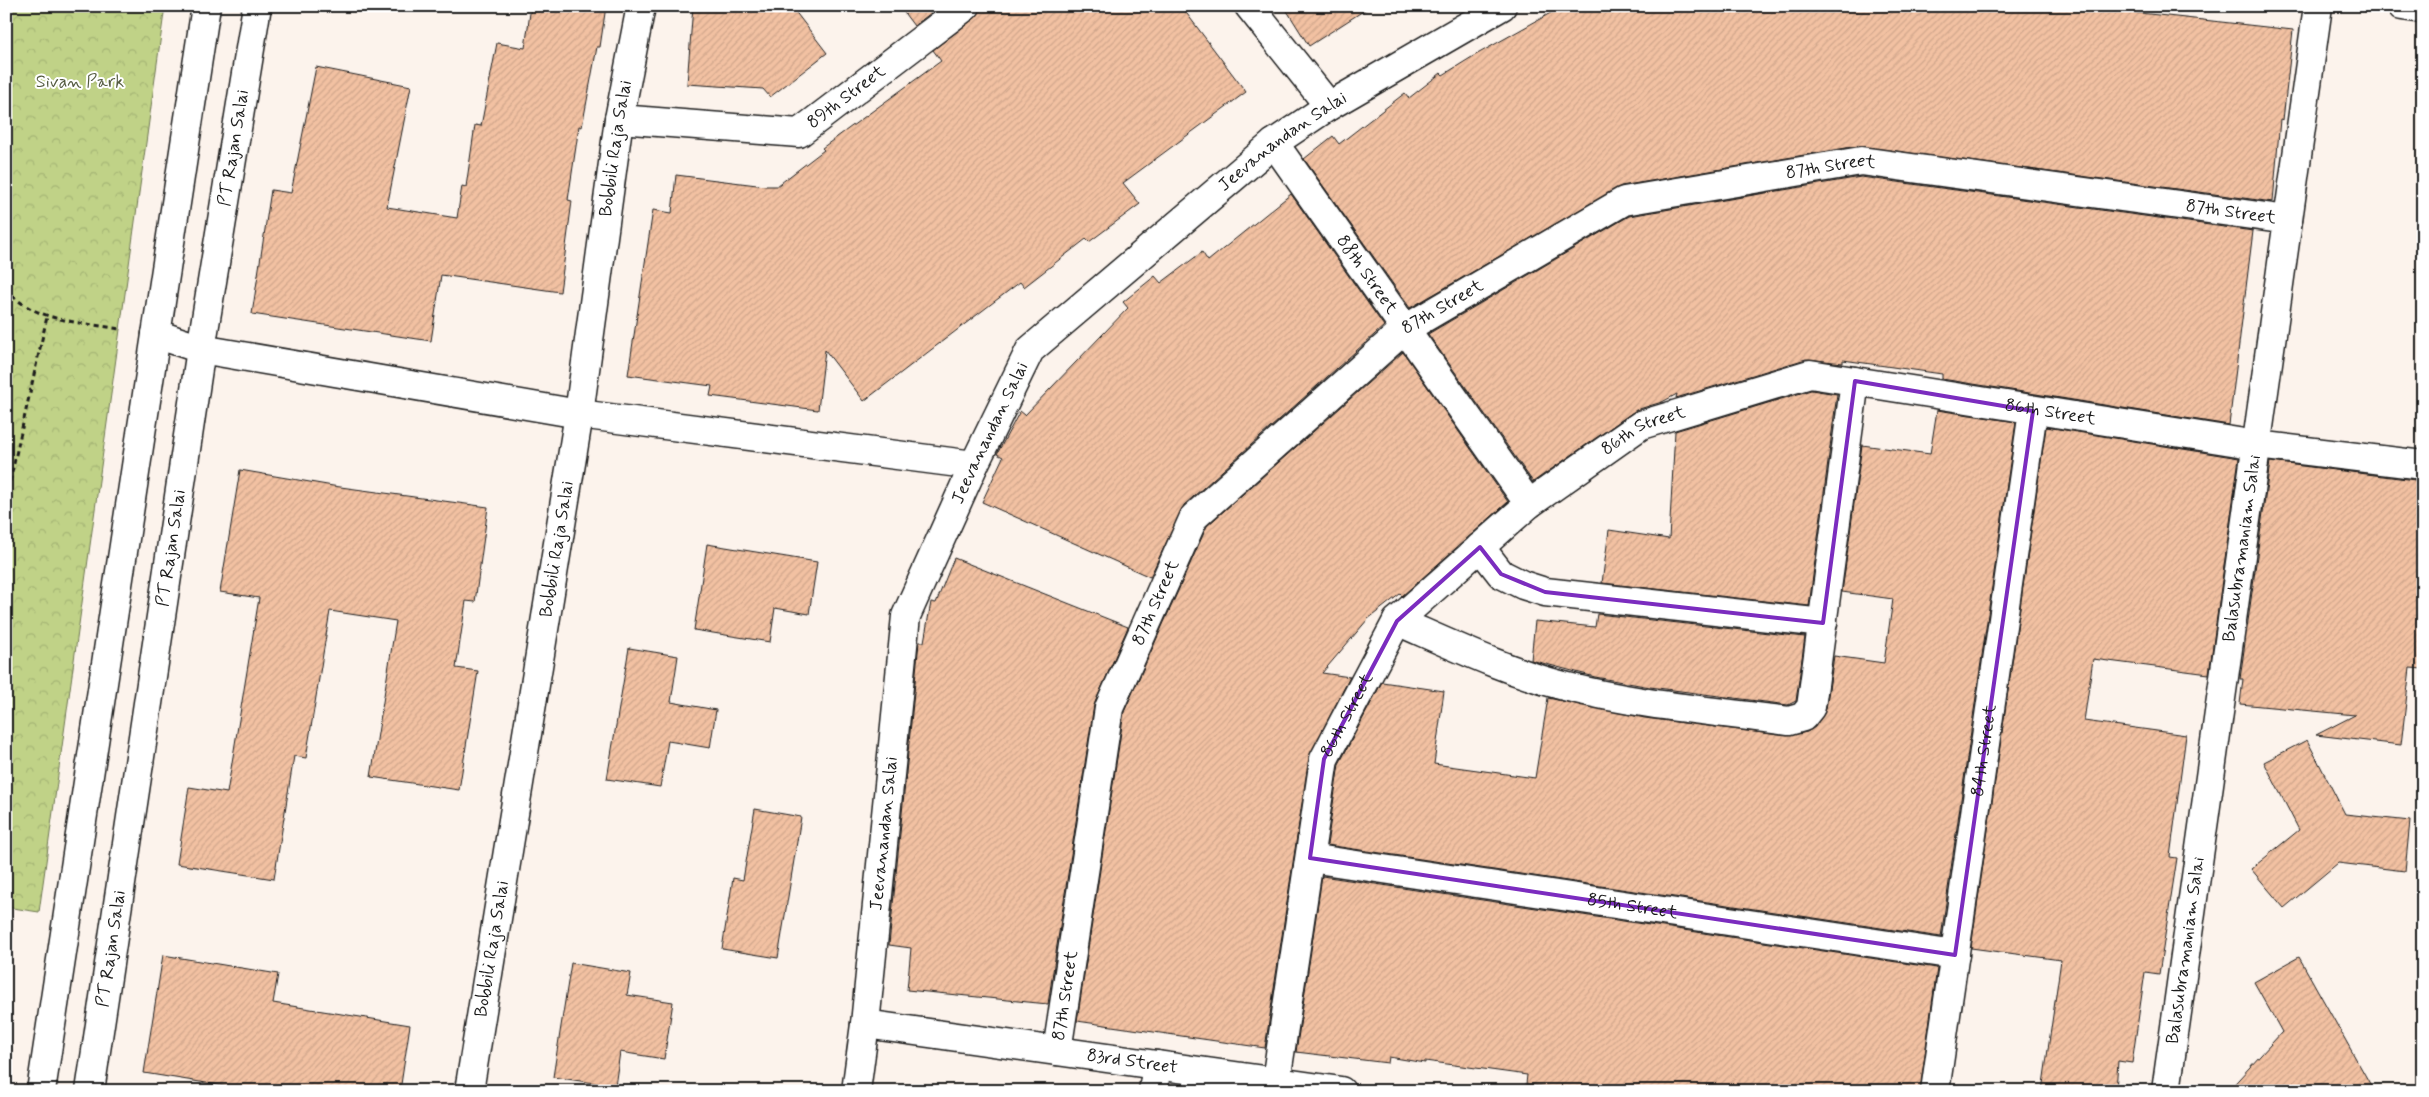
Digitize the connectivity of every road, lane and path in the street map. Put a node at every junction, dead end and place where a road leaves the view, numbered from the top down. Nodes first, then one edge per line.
1 (206, 6) edge
2 (257, 6) edge
3 (641, 6) edge
4 (966, 6) edge
5 (1249, 6) edge
6 (1502, 6) edge
7 (2318, 6) edge
8 (2402, 6) edge
9 (2423, 9) edge
10 (1329, 106) junction
11 (619, 119) junction
12 (1274, 143) junction
13 (2288, 220) junction
14 (6, 288) edge
15 (47, 317) junction
16 (1405, 329) junction
17 (156, 334) junction
18 (201, 349) junction
19 (1854, 381) junction
20 (2033, 411) junction
21 (579, 414) junction
22 (2257, 445) junction
23 (974, 465) junction
24 (2423, 465) edge
25 (6, 499) edge
26 (1529, 504) junction
27 (1480, 547) junction
28 (1397, 621) junction
29 (1823, 623) junction
30 (1310, 858) junction
31 (1955, 955) junction
32 (865, 1024) junction
33 (1057, 1051) junction
34 (1155, 1078) edge
35 (1276, 1082) junction
36 (1326, 1090) edge
37 (41, 1091) edge
38 (90, 1091) edge
39 (469, 1091) edge
40 (856, 1091) edge
41 (1936, 1091) edge
42 (2166, 1091) edge

1 - 17 street
2 - 18 street, PT Rajan Salai
3 - 11 street, Bobbili Raja Salai
4 - 11 street, 89th Street
5 - 10 street
6 - 10 street, Jeevanandan Salai
7 - 13 street, Balasubramaniam Salai
8 - 9 street
10 - 12 street, Jeevanandan Salai
11 - 21 street, Bobbili Raja Salai
12 - 16 street, 88th Street
12 - 23 street, Jeevanandan Salai
13 - 16 street, 87th Street
13 - 22 street, Balasubramaniam Salai
14 - 15 path
15 - 17 path
15 - 25 path
16 - 26 street, 88th Street
16 - 33 street, 87th Street
17 - 18 street
17 - 37 street
18 - 21 street
18 - 38 street, PT Rajan Salai
19 - 20 street, 86th Street
19 - 26 street, 86th Street
19 - 29 street
20 - 22 street, 86th Street
20 - 31 street, 84th Street
21 - 23 street
21 - 39 street, Bobbili Raja Salai
22 - 24 street, 86th Street
22 - 42 street, Balasubramaniam Salai
23 - 32 street, Jeevanandan Salai
26 - 27 street, 86th Street
27 - 28 street, 86th Street
27 - 29 street
28 - 29 street
28 - 30 street, 86th Street
30 - 31 street, 85th Street
30 - 35 street, 86th Street
31 - 41 street, 84th Street
32 - 33 street, 83rd Street
32 - 40 street, Jeevanandan Salai
33 - 34 street, 83rd Street
34 - 35 street, 83rd Street
35 - 36 street, 83rd Street

